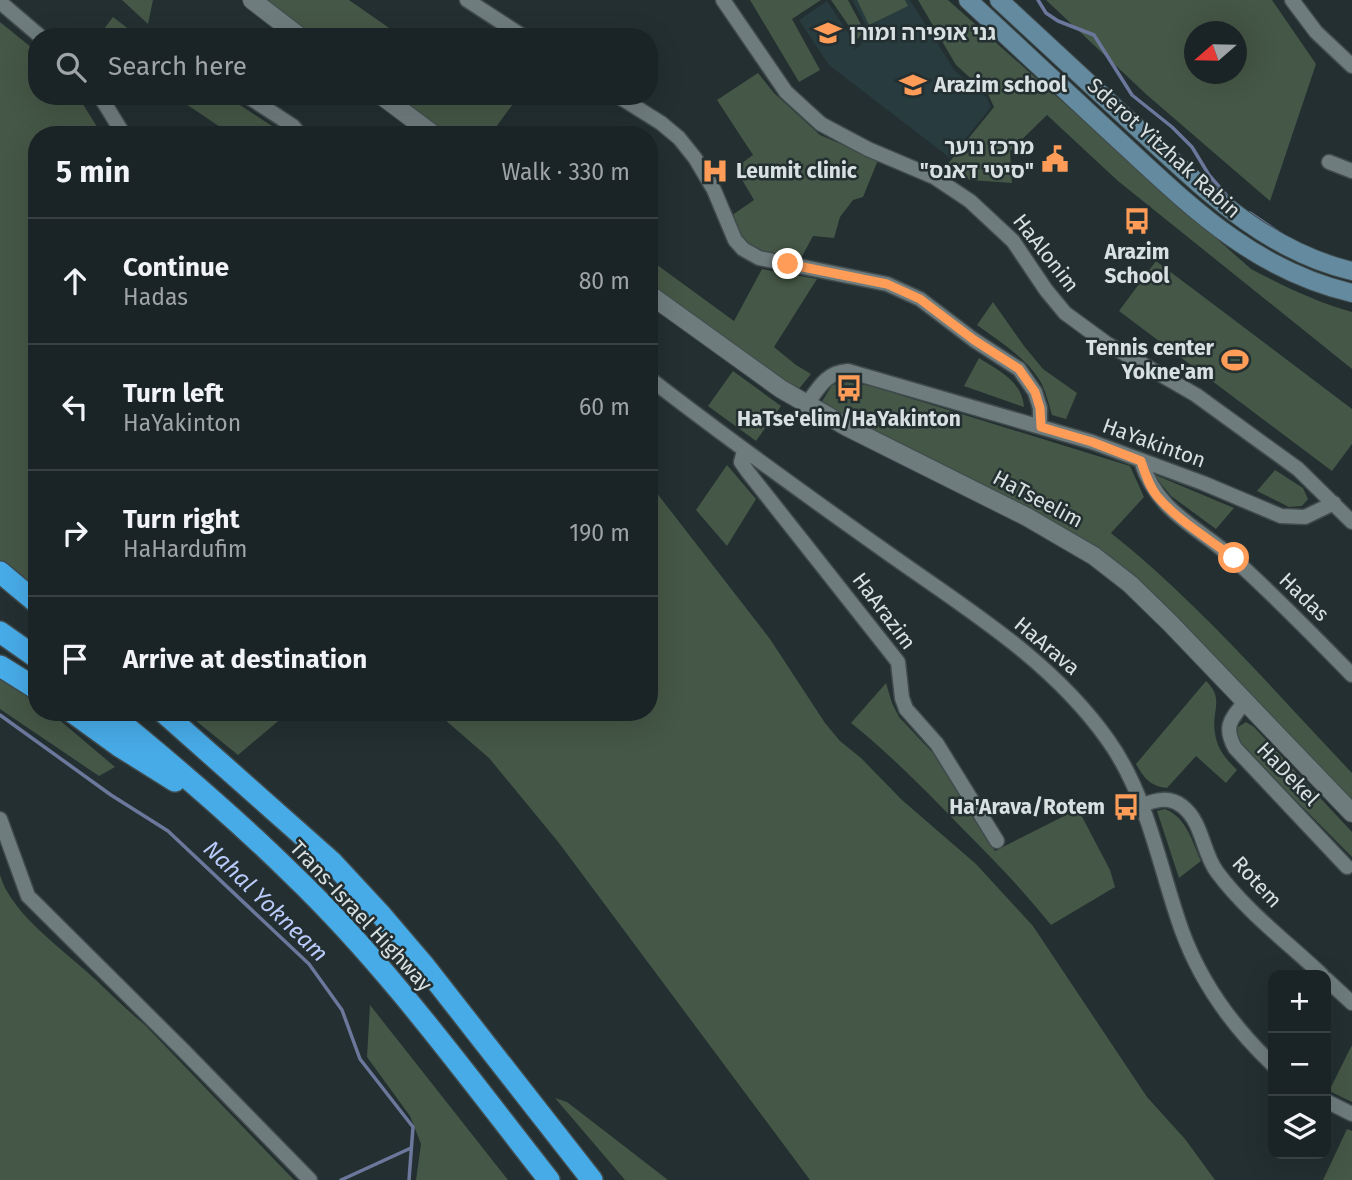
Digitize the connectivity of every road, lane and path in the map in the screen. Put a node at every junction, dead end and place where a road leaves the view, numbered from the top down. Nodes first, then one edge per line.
1 (252, 0) edge
2 (467, 0) edge
3 (723, 0) edge
4 (968, 0) edge
5 (999, 0) edge
6 (1292, 0) edge
7 (0, 2) edge
8 (30, 28) edge
9 (288, 28) edge
10 (510, 28) edge
11 (1352, 66) edge
12 (106, 105) edge
13 (261, 105) edge
14 (393, 105) edge
15 (631, 105) edge
16 (118, 126) edge
17 (293, 126) edge
18 (419, 126) edge
19 (1329, 162) dead end
20 (1352, 171) edge
21 (1352, 271) edge
22 (1352, 293) edge
23 (658, 300) edge
24 (658, 385) edge
25 (807, 404) junction
26 (1041, 427) junction
27 (744, 451) junction
28 (1141, 461) junction
29 (1334, 503) junction
30 (1352, 522) edge
31 (0, 572) edge
32 (0, 588) edge
33 (28, 596) edge
34 (28, 608) edge
35 (0, 632) edge
36 (28, 652) edge
37 (0, 666) edge
38 (1352, 675) edge
39 (28, 683) edge
40 (1245, 702) junction
41 (84, 721) edge
42 (118, 721) edge
43 (173, 721) edge
44 (1142, 805) junction
45 (1352, 813) edge
46 (227, 814) junction
47 (0, 819) edge
48 (998, 841) dead end
49 (1348, 867) dead end
50 (1317, 970) edge
51 (1331, 984) edge
52 (1352, 1003) edge
53 (1268, 1060) edge
54 (1331, 1104) edge
55 (1352, 1114) edge
56 (310, 1180) edge
57 (549, 1180) edge
58 (592, 1180) edge

1 - 9 street
2 - 10 street
3 - 29 street, HaAlonim
4 - 22 main road, Sderot Yitzhak Rabin
5 - 21 main road, Sderot Yitzhak Rabin
6 - 11 street
7 - 8 street
12 - 16 street
13 - 17 street
14 - 18 street
15 - 26 street
19 - 20 street
23 - 25 street, HaTseelim
24 - 27 street, HaArava
25 - 26 street, HaYakinton
25 - 40 street, HaTseelim
26 - 28 street, HaYakinton
27 - 44 street, HaArava
27 - 48 street, HaArazim
28 - 29 street, HaYakinton
28 - 38 street, Hadas
29 - 30 street, HaAlonim
31 - 33 highway
32 - 34 highway
35 - 36 highway
37 - 39 highway
40 - 45 street, HaTseelim
40 - 49 street, HaDekel
41 - 46 highway
42 - 46 highway, Trans-Israel Highway
43 - 58 highway, Trans-Israel Highway
44 - 50 street, Rotem
44 - 53 street, HaArava
46 - 57 highway, Trans-Israel Highway
47 - 56 street
51 - 52 street, Rotem
54 - 55 street

